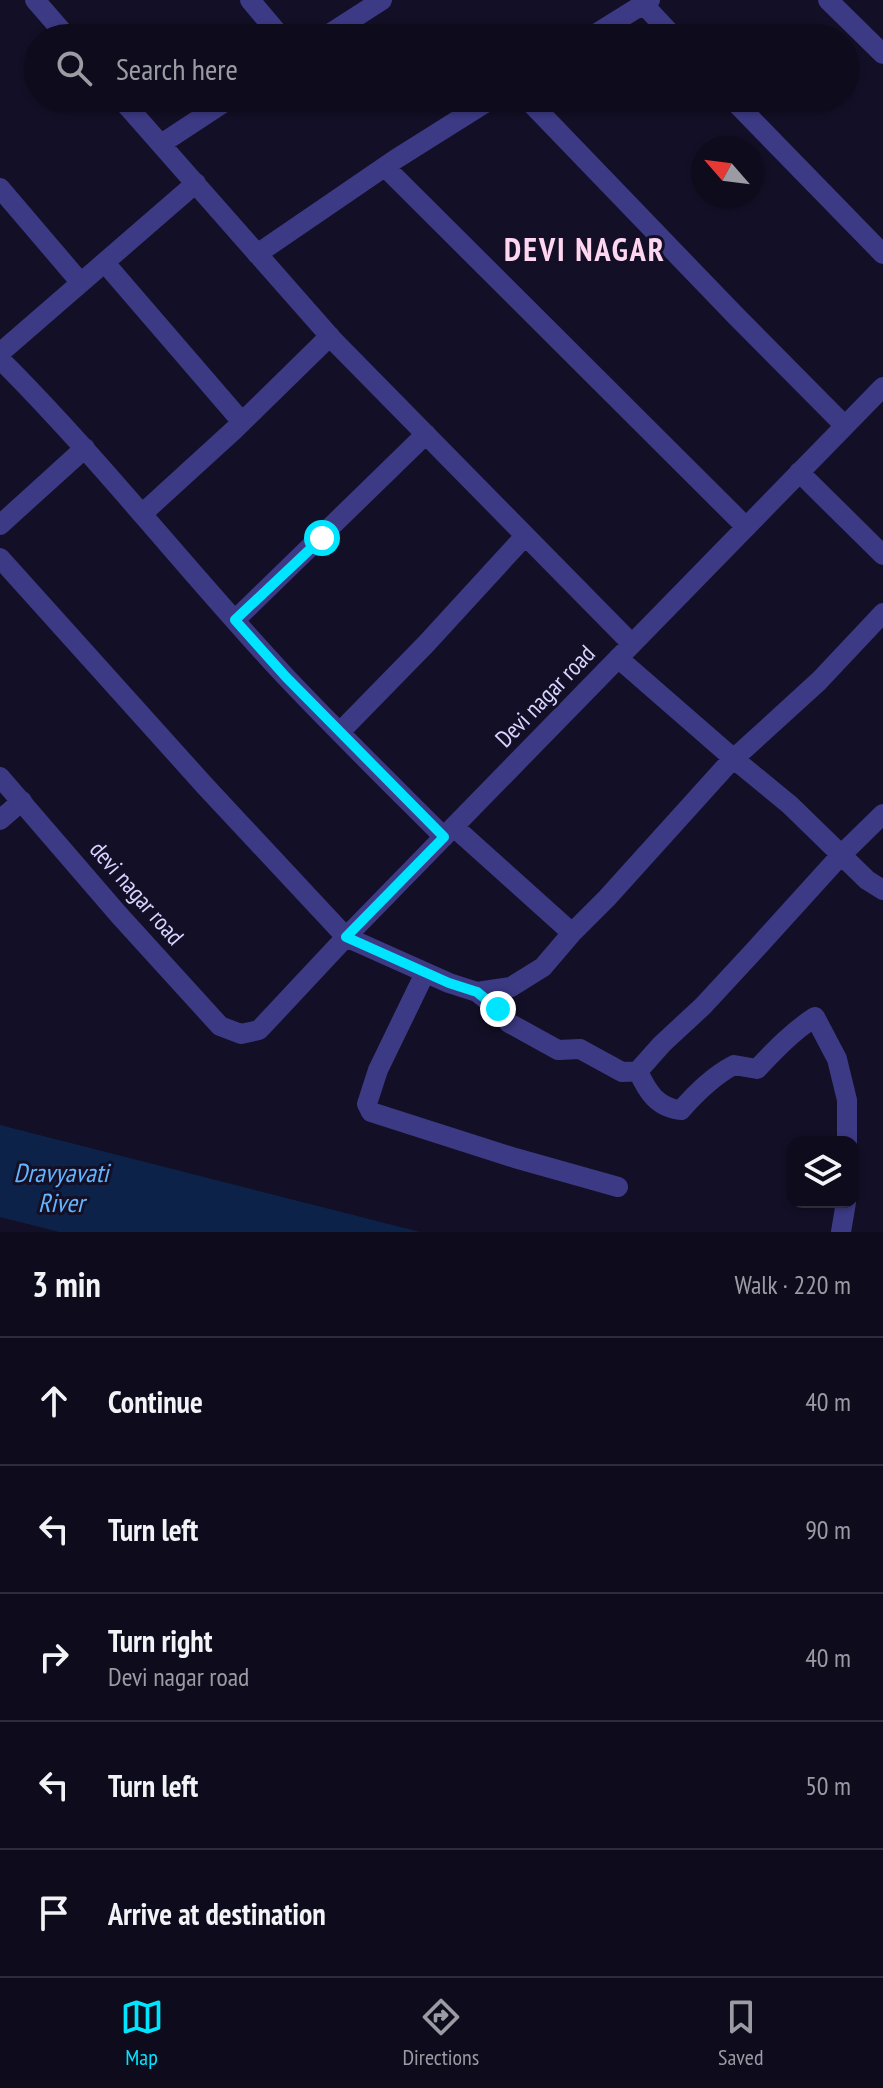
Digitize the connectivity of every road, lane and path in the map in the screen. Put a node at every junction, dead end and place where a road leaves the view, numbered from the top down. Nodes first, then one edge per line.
1 (35, 0) edge
2 (250, 0) edge
3 (382, 0) edge
4 (828, 0) edge
5 (647, 2) edge
6 (56, 24) edge
7 (270, 24) edge
8 (345, 24) edge
9 (612, 24) edge
10 (664, 24) edge
11 (852, 24) edge
12 (859, 30) edge
13 (883, 54) edge
14 (132, 112) edge
15 (210, 112) edge
16 (471, 112) edge
17 (539, 112) edge
18 (745, 112) edge
19 (161, 144) junction
20 (385, 167) junction
21 (196, 183) junction
22 (0, 188) edge
23 (257, 254) junction
24 (883, 254) edge
25 (105, 263) junction
26 (81, 283) junction
27 (330, 336) junction
28 (0, 353) edge
29 (0, 359) edge
30 (883, 387) edge
31 (242, 422) junction
32 (845, 426) junction
33 (426, 434) junction
34 (85, 448) junction
35 (799, 472) junction
36 (142, 514) junction
37 (0, 525) edge
38 (746, 527) junction
39 (525, 536) junction
40 (883, 555) edge
41 (0, 558) edge
42 (883, 613) edge
43 (235, 620) junction
44 (625, 651) junction
45 (340, 732) junction
46 (734, 759) junction
47 (0, 777) edge
48 (22, 801) junction
49 (883, 814) edge
50 (0, 820) edge
51 (449, 832) junction
52 (841, 855) junction
53 (883, 890) edge
54 (572, 933) junction
55 (346, 937) junction
56 (425, 973) junction
57 (477, 992) junction
58 (241, 1034) joint
59 (638, 1071) junction
60 (847, 1136) edge
61 (618, 1187) dead end
62 (845, 1208) edge
63 (841, 1232) edge

1 - 6 street
2 - 7 street
3 - 8 street
4 - 11 street
5 - 9 street
5 - 10 street
12 - 13 street
14 - 19 street
15 - 19 street
16 - 20 street
17 - 32 street
18 - 24 street
19 - 21 street
20 - 23 street
20 - 38 street
21 - 23 street
21 - 25 street
22 - 26 street
23 - 27 street
25 - 26 street
25 - 31 street
26 - 28 street
27 - 31 street
27 - 33 street
29 - 34 street
30 - 32 street, Devi nagar road
31 - 36 street
32 - 35 street, Devi nagar road
33 - 39 street
33 - 43 street
34 - 36 street
34 - 37 street
35 - 38 street, Devi nagar road
35 - 40 street
36 - 43 street
38 - 44 street, Devi nagar road
39 - 44 street
39 - 45 street
41 - 55 street
42 - 46 street
43 - 45 street
44 - 46 street
44 - 51 street, Devi nagar road
45 - 51 street
46 - 52 street
46 - 54 street
47 - 48 street, devi nagar road
48 - 50 street
48 - 58 street, devi nagar road
49 - 52 street
51 - 54 street
51 - 55 street, Devi nagar road
52 - 53 street
52 - 59 street
54 - 57 street
55 - 56 street
55 - 58 street, Devi nagar road
56 - 57 street
56 - 61 street
57 - 59 street
59 - 60 street
62 - 63 street

